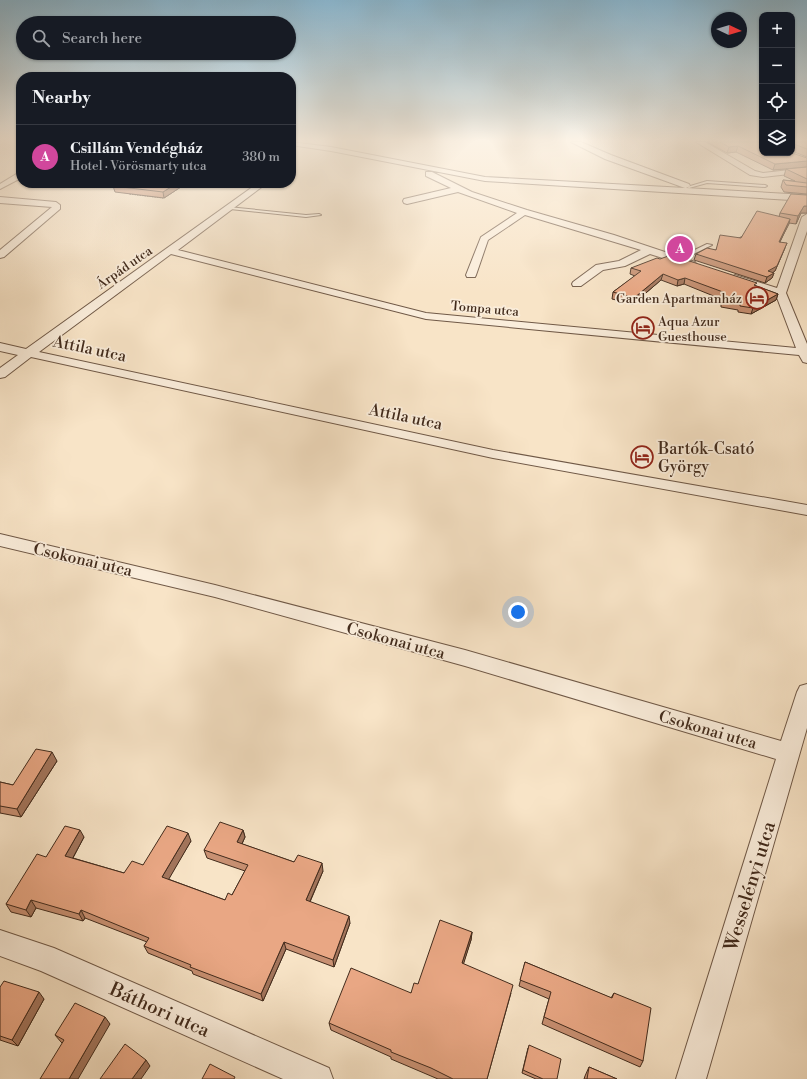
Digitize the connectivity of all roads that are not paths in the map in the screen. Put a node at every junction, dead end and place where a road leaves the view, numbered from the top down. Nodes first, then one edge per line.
1 (251, 192) edge
2 (444, 192) edge
3 (466, 192) edge
4 (706, 192) edge
5 (787, 192) edge
6 (791, 197) junction
7 (807, 198) edge
8 (0, 200) edge
9 (407, 201) dead end
10 (230, 208) junction
11 (524, 212) junction
12 (319, 216) dead end
13 (807, 217) edge
14 (709, 245) dead end
15 (650, 250) junction
16 (171, 251) junction
17 (0, 255) edge
18 (679, 259) junction
19 (700, 267) edge
20 (722, 274) edge
21 (471, 275) dead end
22 (577, 284) dead end
23 (780, 294) junction
24 (0, 347) edge
25 (28, 352) junction
26 (806, 356) edge
27 (0, 374) edge
28 (807, 510) edge
29 (0, 540) edge
30 (807, 692) edge
31 (789, 753) junction
32 (0, 943) edge
33 (318, 1079) edge
34 (691, 1079) edge

1 - 10 street, Árpád utca
2 - 9 street
3 - 11 street
4 - 6 street
5 - 6 street
6 - 7 street
8 - 17 street
10 - 12 lane
10 - 16 street, Árpád utca
11 - 15 street
11 - 21 street
13 - 23 street
14 - 18 lane
15 - 18 street
15 - 22 street
16 - 25 street, Árpád utca
16 - 26 street, Tompa utca
18 - 19 street
20 - 23 street
23 - 26 street
24 - 25 street, Attila utca
25 - 27 street, Árpád utca
25 - 28 street, Attila utca
29 - 31 street, Csokonai utca
30 - 31 street, Wesselényi utca
31 - 34 street, Wesselényi utca
32 - 33 street, Báthori utca

